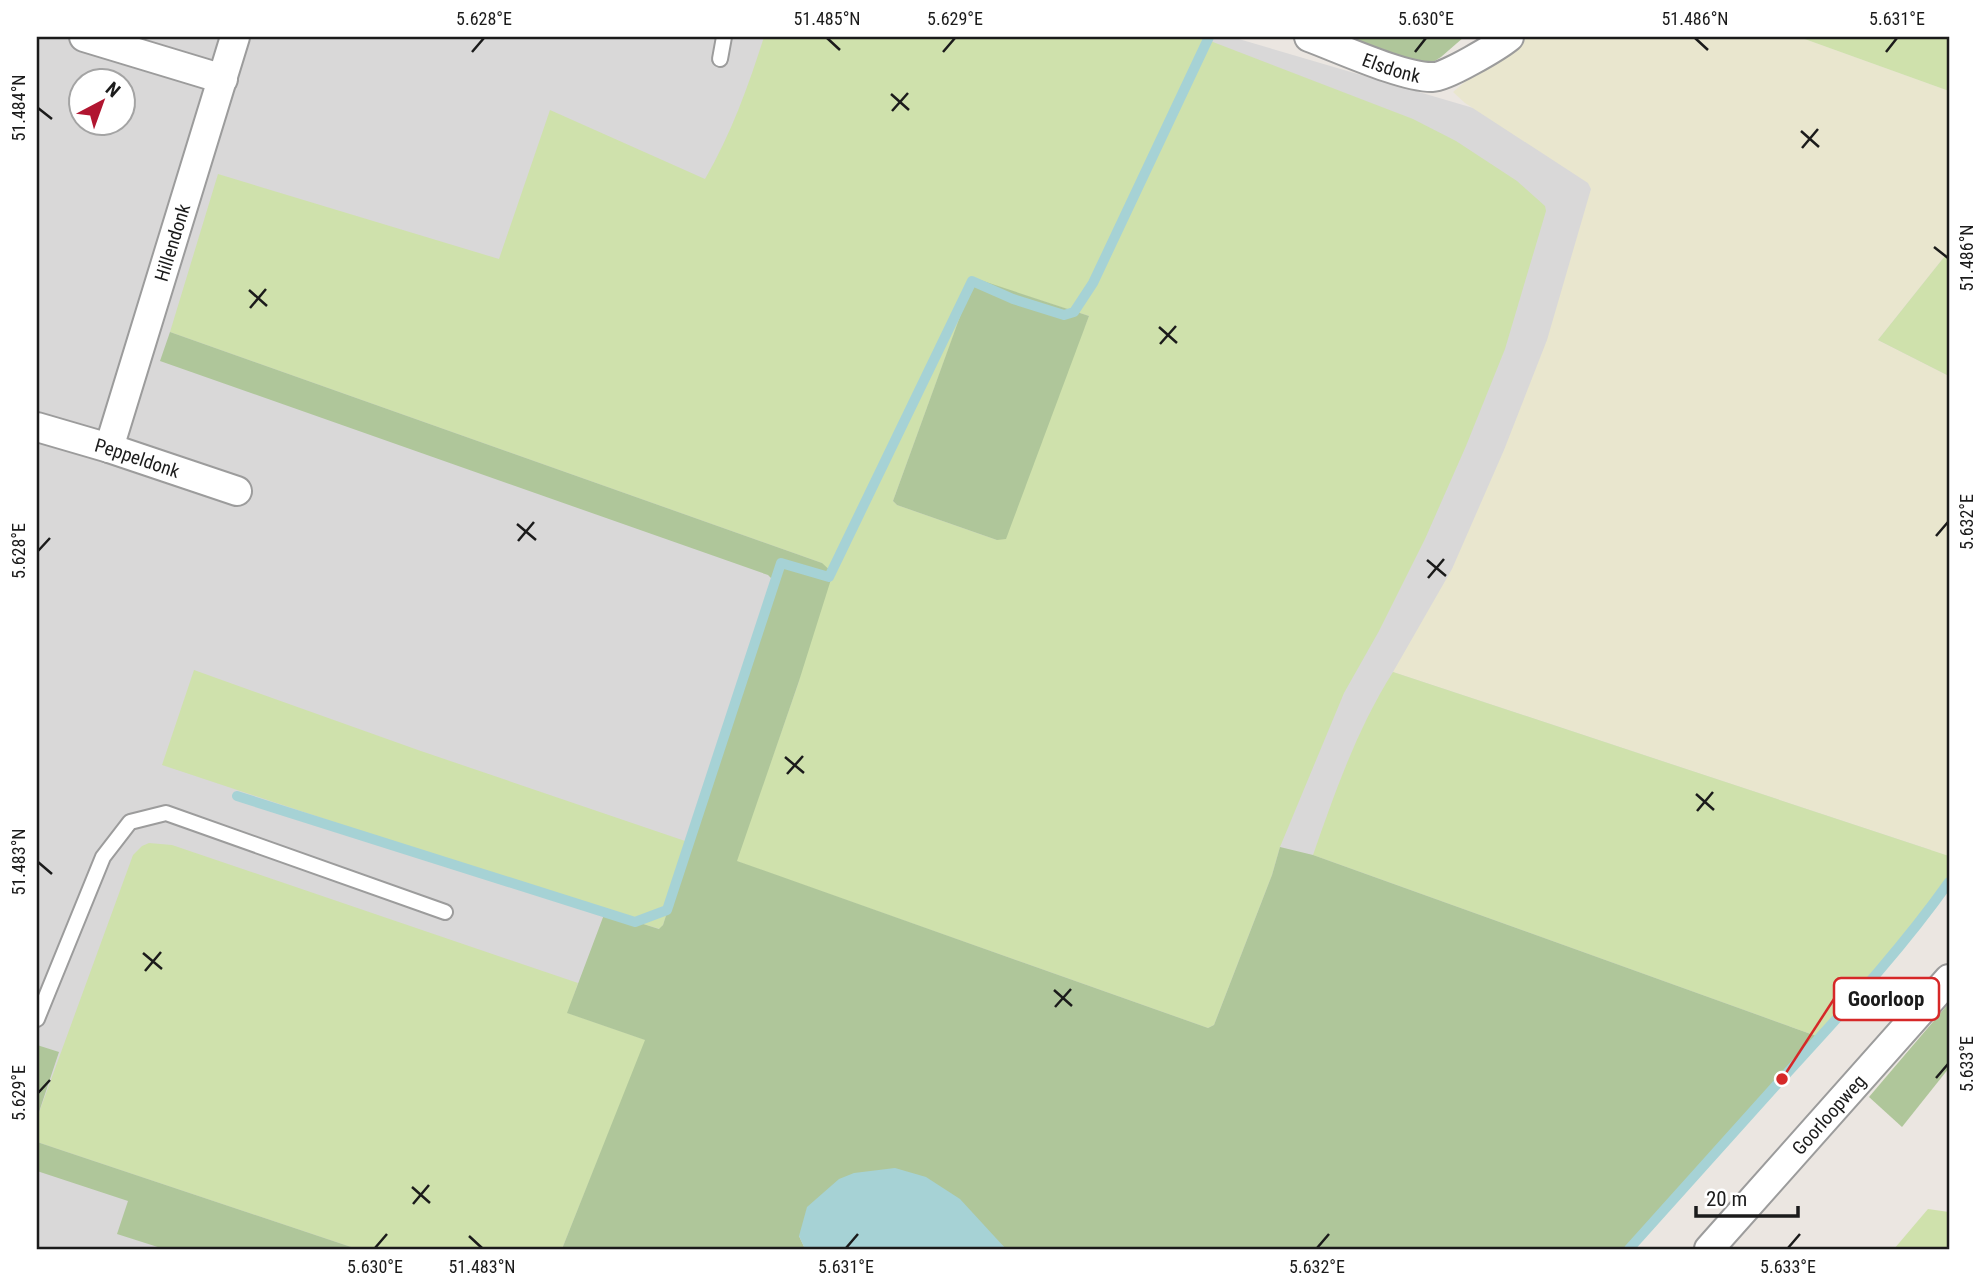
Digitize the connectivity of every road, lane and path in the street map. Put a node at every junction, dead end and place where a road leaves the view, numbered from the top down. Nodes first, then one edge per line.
1 (84, 37) edge
2 (235, 37) edge
3 (723, 37) edge
4 (1309, 37) edge
5 (1509, 37) edge
6 (720, 59) dead end
7 (223, 79) junction
8 (37, 427) edge
9 (109, 448) junction
10 (237, 491) dead end
11 (445, 912) dead end
12 (1949, 979) edge
13 (37, 1019) edge
14 (1709, 1249) edge

1 - 7 street
2 - 7 street, Hillendonk
3 - 6 lane
4 - 5 street, Elsdonk
7 - 9 street, Hillendonk
8 - 9 street, Peppeldonk
9 - 10 street, Peppeldonk
11 - 13 lane
12 - 14 street, Goorloopweg

